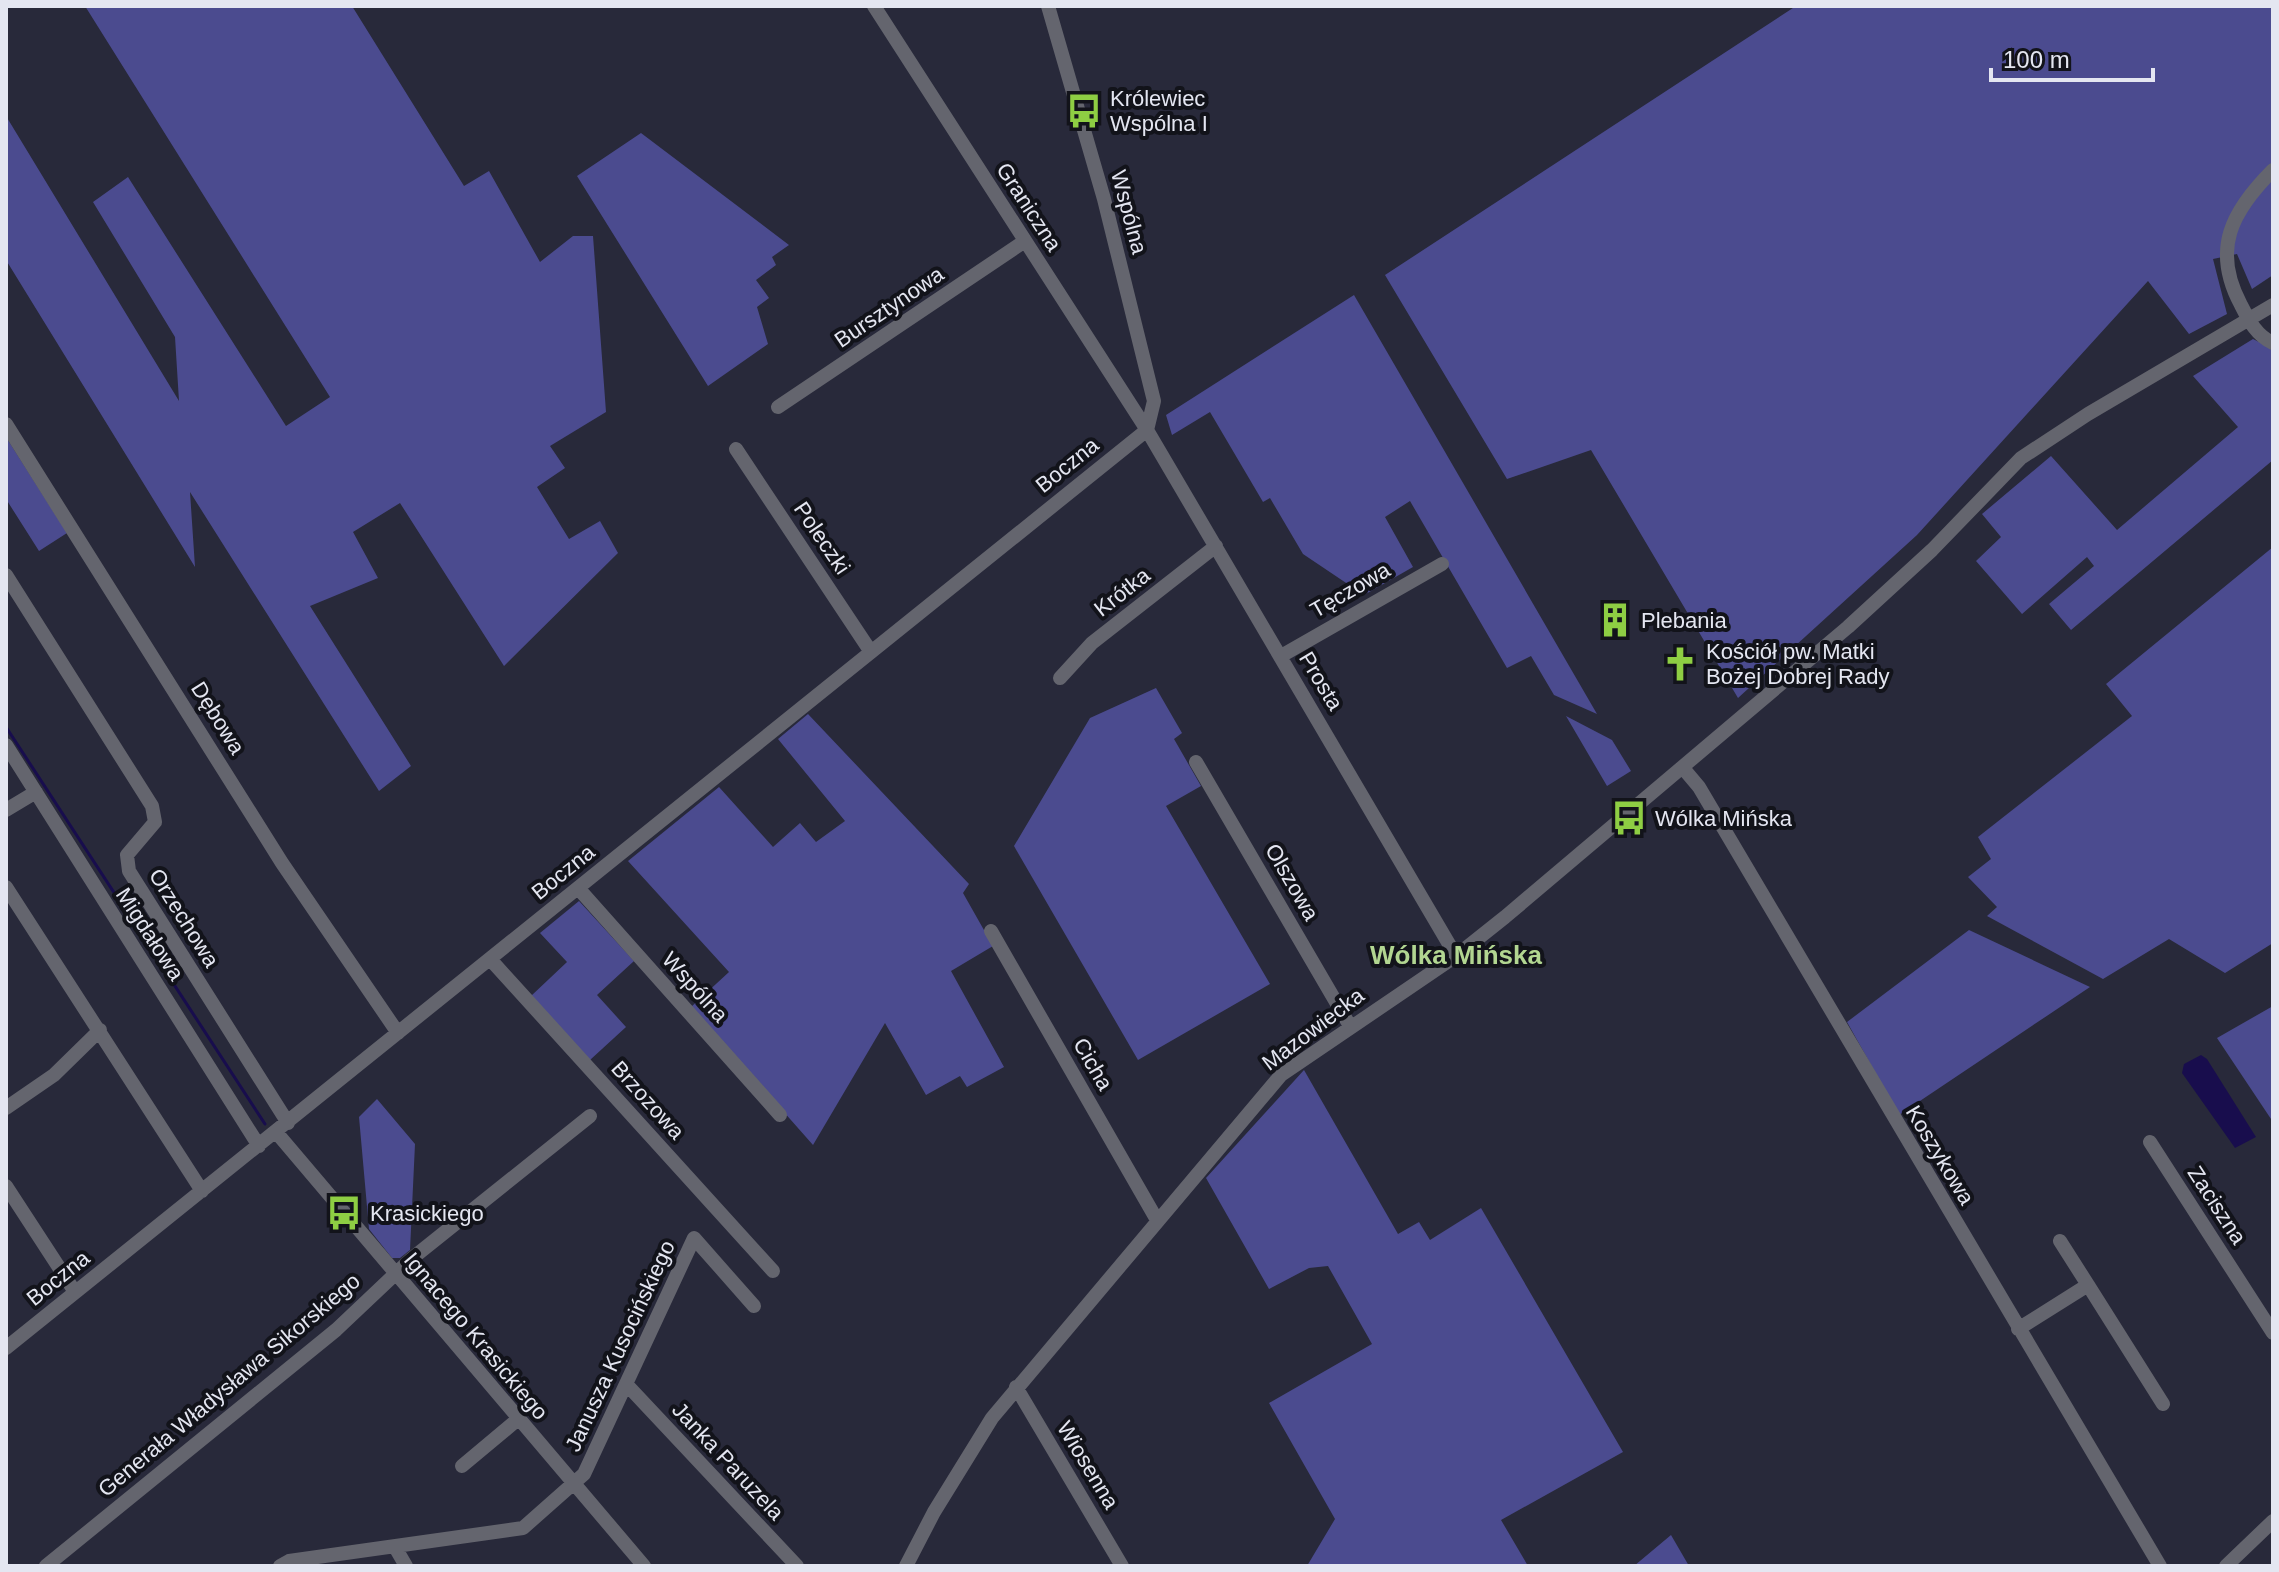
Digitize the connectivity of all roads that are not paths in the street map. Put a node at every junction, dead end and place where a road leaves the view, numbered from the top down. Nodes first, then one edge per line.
1 (874, 6) edge
2 (1048, 6) edge
3 (2273, 170) edge
4 (1025, 241) junction
5 (2273, 305) edge
6 (2249, 319) junction
7 (2273, 343) edge
8 (778, 407) dead end
9 (6, 424) edge
10 (1147, 430) junction
11 (736, 449) dead end
12 (1216, 546) junction
13 (1442, 564) dead end
14 (6, 575) edge
15 (871, 652) junction
16 (1281, 656) junction
17 (1060, 678) dead end
18 (6, 745) edge
19 (1196, 762) dead end
20 (1683, 768) junction
21 (36, 792) junction
22 (6, 810) edge
23 (6, 887) edge
24 (578, 888) junction
25 (991, 931) dead end
26 (1456, 956) junction
27 (490, 959) junction
28 (1350, 1026) junction
29 (100, 1030) junction
30 (398, 1033) junction
31 (6, 1108) edge
32 (780, 1115) dead end
33 (590, 1116) dead end
34 (282, 1128) junction
35 (2150, 1142) dead end
36 (259, 1146) junction
37 (6, 1186) edge
38 (202, 1191) junction
39 (1157, 1220) junction
40 (2060, 1241) dead end
41 (773, 1271) dead end
42 (395, 1273) junction
43 (2088, 1285) junction
44 (75, 1292) junction
45 (754, 1306) dead end
46 (2018, 1329) junction
47 (2273, 1333) edge
48 (6, 1348) edge
49 (628, 1386) junction
50 (1016, 1387) junction
51 (2163, 1404) dead end
52 (517, 1420) junction
53 (462, 1466) dead end
54 (572, 1483) junction
55 (2273, 1521) edge
56 (395, 1547) junction
57 (908, 1565) edge
58 (46, 1566) edge
59 (280, 1566) edge
60 (406, 1566) edge
61 (644, 1566) edge
62 (797, 1566) edge
63 (1122, 1566) edge
64 (2160, 1566) edge
65 (2226, 1566) edge

1 - 4 street, Graniczna
2 - 10 street, Wspólna
3 - 6 street
4 - 8 street, Bursztynowa
4 - 10 street, Graniczna
5 - 6 street, Mazowiecka
6 - 7 street
6 - 20 street, Mazowiecka
9 - 30 street, Dębowa
10 - 12 street, Prosta
10 - 15 street, Boczna
11 - 15 street, Poleczki
12 - 16 street, Prosta
12 - 17 street, Krótka
13 - 16 street, Tęczowa
14 - 34 street, Orzechowa
15 - 24 street, Boczna
16 - 26 street, Prosta
18 - 21 street, Migdałowa
19 - 28 street, Olszowa
20 - 26 street, Mazowiecka
20 - 46 street, Koszykowa
21 - 22 street
21 - 36 street, Migdałowa
23 - 29 street
24 - 27 street, Boczna
24 - 32 street, Wspólna
25 - 39 street, Cicha
26 - 28 street, Mazowiecka
27 - 30 street, Boczna
27 - 41 street, Brzozowa
28 - 39 street, Mazowiecka
29 - 31 street
29 - 38 street
30 - 34 street, Boczna
33 - 42 street, Generała Władysława Sikorskiego
34 - 36 street, Boczna
34 - 42 street, Ignacego Krasickiego
35 - 47 street, Zaciszna
36 - 38 street, Boczna
37 - 44 street
38 - 44 street, Boczna
39 - 50 street, Mazowiecka
40 - 43 street
42 - 52 street, Ignacego Krasickiego
42 - 58 street, Generała Władysława Sikorskiego
43 - 46 street
43 - 51 street
44 - 48 street, Boczna
45 - 49 street, Janusza Kusocińskiego
46 - 64 street, Koszykowa
49 - 54 street, Janusza Kusocińskiego
49 - 62 street, Janka Paruzela
50 - 57 street, Mazowiecka
50 - 63 street, Wiosenna
52 - 53 street
52 - 54 street, Ignacego Krasickiego
54 - 56 street, Janusza Kusocińskiego
54 - 61 street, Ignacego Krasickiego
55 - 65 street
56 - 59 street, Janusza Kusocińskiego
56 - 60 street

